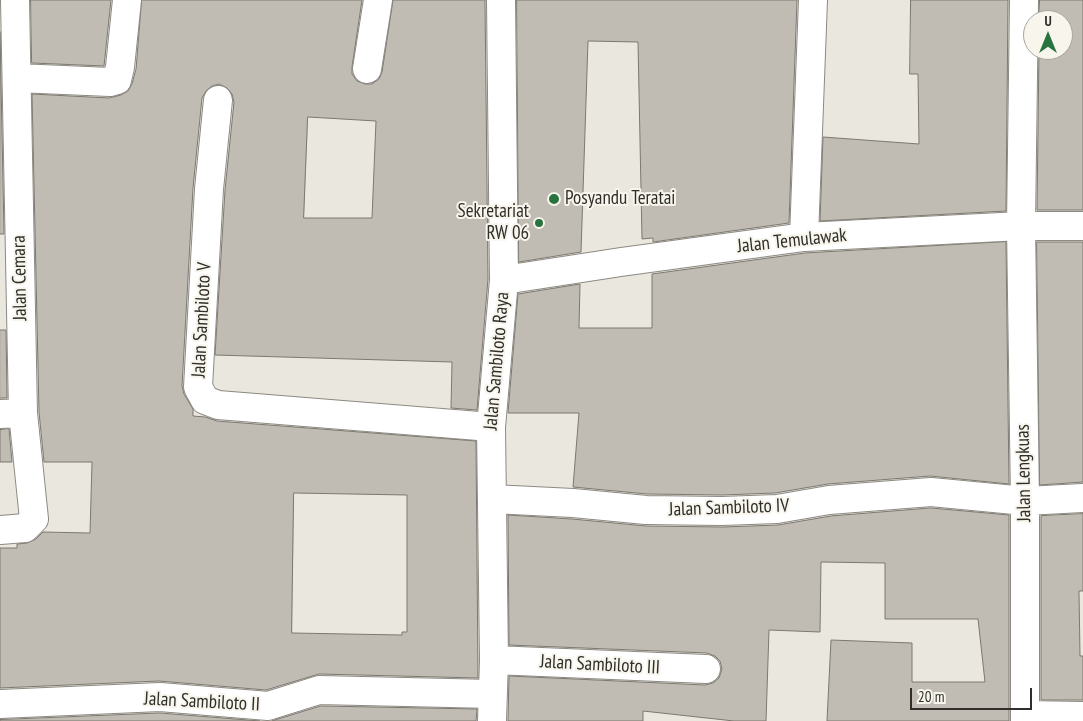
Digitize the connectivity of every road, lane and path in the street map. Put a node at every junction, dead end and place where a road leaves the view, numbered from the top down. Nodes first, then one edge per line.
1 (16, 0) edge
2 (128, 0) edge
3 (378, 0) edge
4 (501, 0) edge
5 (813, 0) edge
6 (1024, 0) edge
7 (367, 69) dead end
8 (17, 78) junction
9 (218, 100) dead end
10 (1021, 226) junction
11 (1083, 226) edge
12 (804, 238) junction
13 (504, 280) junction
14 (11, 413) edge
15 (491, 427) junction
16 (492, 498) junction
17 (1083, 498) edge
18 (1025, 501) junction
19 (0, 530) edge
20 (494, 660) junction
21 (706, 669) dead end
22 (492, 694) junction
23 (0, 704) edge
24 (1083, 716) edge
25 (1025, 718) edge
26 (492, 721) edge

1 - 8 street, Jalan Cemara
2 - 8 street
3 - 7 street
4 - 13 street, Jalan Sambiloto Raya
5 - 12 street
6 - 10 street, Jalan Lengkuas
8 - 14 street, Jalan Cemara
9 - 15 street, Jalan Sambiloto V
10 - 11 street, Jalan Temulawak
10 - 12 street, Jalan Temulawak
10 - 18 street, Jalan Lengkuas
12 - 13 street, Jalan Temulawak
13 - 15 street, Jalan Sambiloto Raya
14 - 19 street, Jalan Cemara
15 - 16 street, Jalan Sambiloto Raya
16 - 18 street, Jalan Sambiloto IV
16 - 20 street, Jalan Sambiloto Raya
17 - 18 street, Jalan Sambiloto IV
18 - 25 street, Jalan Lengkuas
20 - 21 street, Jalan Sambiloto III
20 - 22 street, Jalan Sambiloto Raya
22 - 23 street, Jalan Sambiloto II
22 - 26 street, Jalan Sambiloto Raya
24 - 25 street

